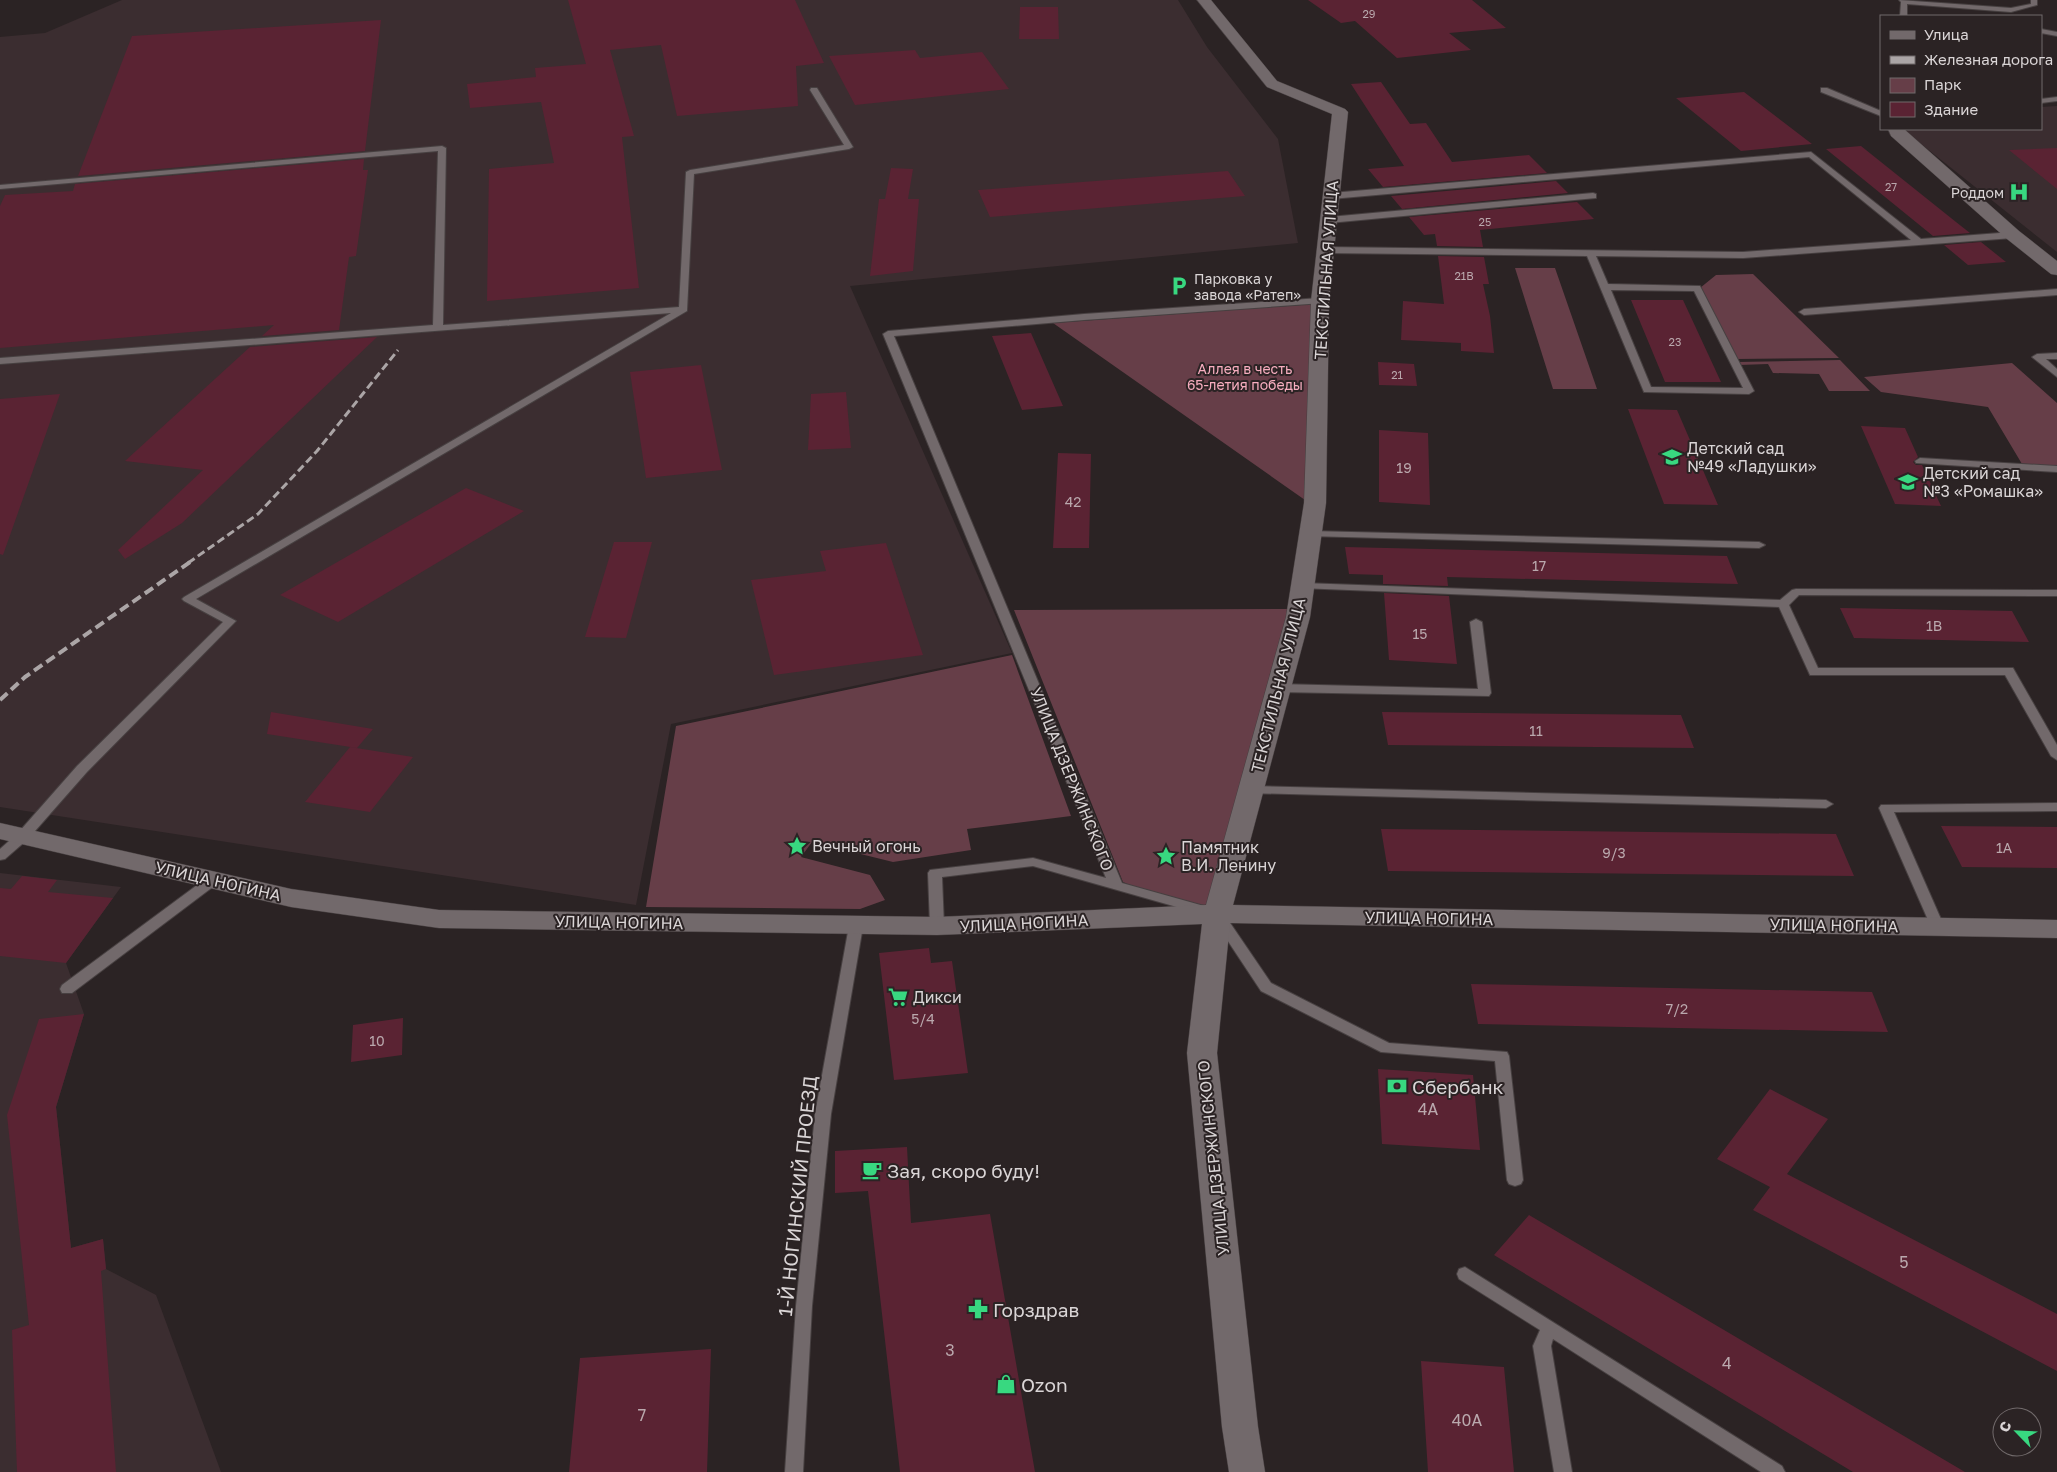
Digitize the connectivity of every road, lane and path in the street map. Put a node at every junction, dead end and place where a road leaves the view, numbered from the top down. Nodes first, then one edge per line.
1 (1204, 0) edge
2 (2034, 0) edge
3 (1903, 1) edge
4 (2010, 13) edge
5 (1903, 15) edge
6 (2042, 32) edge
7 (2057, 34) edge
8 (814, 90) dead end
9 (1824, 90) dead end
10 (2057, 99) edge
11 (2042, 101) edge
12 (1880, 114) edge
13 (1896, 130) edge
14 (0, 187) edge
15 (1331, 196) junction
16 (1593, 196) dead end
17 (1328, 220) junction
18 (2013, 234) junction
19 (1918, 241) junction
20 (1325, 250) junction
21 (1590, 253) junction
22 (2057, 270) edge
23 (1605, 287) junction
24 (2057, 292) edge
25 (1320, 300) junction
26 (684, 309) junction
27 (1804, 312) dead end
28 (438, 328) junction
29 (2057, 356) edge
30 (0, 361) edge
31 (2057, 374) edge
32 (1920, 461) dead end
33 (2057, 469) edge
34 (1311, 534) junction
35 (1759, 545) dead end
36 (1303, 586) junction
37 (2057, 593) edge
38 (1783, 604) junction
39 (1476, 622) dead end
40 (1279, 688) junction
41 (2057, 756) edge
42 (1251, 790) junction
43 (1826, 804) dead end
44 (2057, 808) edge
45 (12, 834) edge
46 (0, 856) edge
47 (213, 880) junction
48 (1115, 883) junction
49 (1217, 914) junction
50 (856, 926) junction
51 (937, 926) junction
52 (1937, 926) junction
53 (2057, 929) edge
54 (67, 988) dead end
55 (1515, 1180) dead end
56 (1464, 1274) dead end
57 (1549, 1328) junction
58 (794, 1472) edge
59 (1247, 1472) edge
60 (1563, 1472) edge
61 (1776, 1472) edge

1 - 15 street, ТЕКСТИЛЬНАЯ УЛИЦА
2 - 4 lane
3 - 4 lane
3 - 5 lane
6 - 7 lane
8 - 26 lane
9 - 12 lane
10 - 11 lane
13 - 18 street
14 - 28 lane
15 - 17 street, ТЕКСТИЛЬНАЯ УЛИЦА
15 - 19 lane
16 - 17 lane
17 - 20 street, ТЕКСТИЛЬНАЯ УЛИЦА
18 - 19 lane
18 - 22 street
19 - 21 lane
20 - 21 lane
20 - 25 street, ТЕКСТИЛЬНАЯ УЛИЦА
21 - 23 lane
23 - 23 lane
24 - 27 lane
25 - 34 street, ТЕКСТИЛЬНАЯ УЛИЦА
25 - 48 lane, УЛИЦА ДЗЕРЖИНСКОГО
26 - 28 lane
26 - 45 lane
28 - 30 lane
29 - 31 lane
32 - 33 lane
34 - 35 lane
34 - 36 street, ТЕКСТИЛЬНАЯ УЛИЦА
36 - 38 lane
36 - 40 street, ТЕКСТИЛЬНАЯ УЛИЦА
37 - 38 lane
38 - 41 lane
39 - 40 lane
40 - 42 street, ТЕКСТИЛЬНАЯ УЛИЦА
42 - 43 lane
42 - 49 street, ТЕКСТИЛЬНАЯ УЛИЦА
44 - 52 lane
45 - 46 lane
45 - 47 street, УЛИЦА НОГИНА
47 - 50 street, УЛИЦА НОГИНА
47 - 54 lane
48 - 49 lane, УЛИЦА ДЗЕРЖИНСКОГО
48 - 51 lane
49 - 51 street, УЛИЦА НОГИНА
49 - 52 street, УЛИЦА НОГИНА
49 - 55 lane
49 - 59 street, УЛИЦА ДЗЕРЖИНСКОГО
50 - 51 street, УЛИЦА НОГИНА
50 - 58 lane, 1-Й НОГИНСКИЙ ПРОЕЗД
52 - 53 street, УЛИЦА НОГИНА
56 - 57 lane
57 - 60 lane
57 - 61 lane

